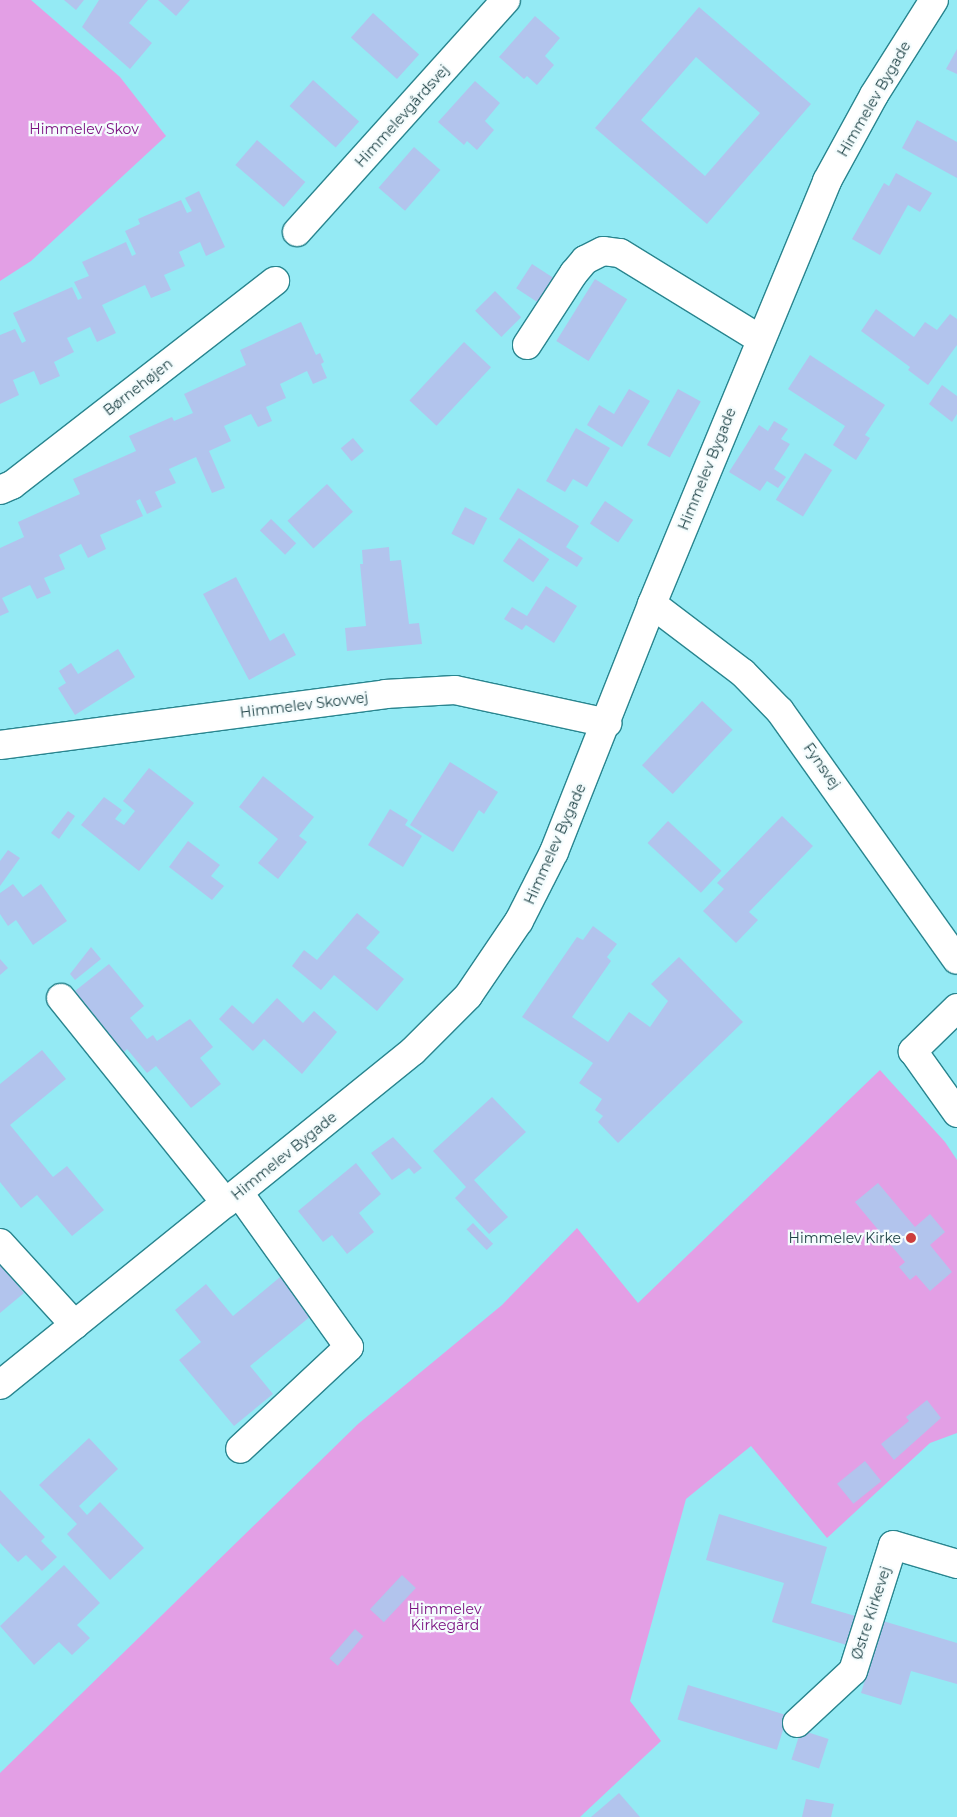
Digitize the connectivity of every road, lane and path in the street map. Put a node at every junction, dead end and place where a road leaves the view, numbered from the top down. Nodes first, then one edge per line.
1 (506, 0) edge
2 (934, 0) edge
3 (297, 232) dead end
4 (275, 281) dead end
5 (760, 339) junction
6 (526, 345) dead end
7 (0, 490) edge
8 (652, 604) junction
9 (607, 723) junction
10 (0, 745) edge
11 (957, 960) edge
12 (62, 998) dead end
13 (957, 1008) edge
14 (957, 1114) edge
15 (232, 1198) junction
16 (0, 1243) edge
17 (75, 1325) junction
18 (0, 1386) edge
19 (240, 1448) dead end
20 (957, 1564) edge
21 (797, 1722) dead end

1 - 3 street, Himmelevgårdsvej
2 - 5 street, Himmelev Bygade
4 - 7 street, Børnehøjen
5 - 6 street
5 - 8 street, Himmelev Bygade
8 - 9 street, Himmelev Bygade
8 - 11 street, Fynsvej
9 - 10 street, Himmelev Skovvej
9 - 15 street, Himmelev Bygade
12 - 15 street
13 - 14 street
15 - 17 street, Himmelev Bygade
15 - 19 street
16 - 17 street
17 - 18 street, Himmelev Bygade
20 - 21 street, Østre Kirkevej

